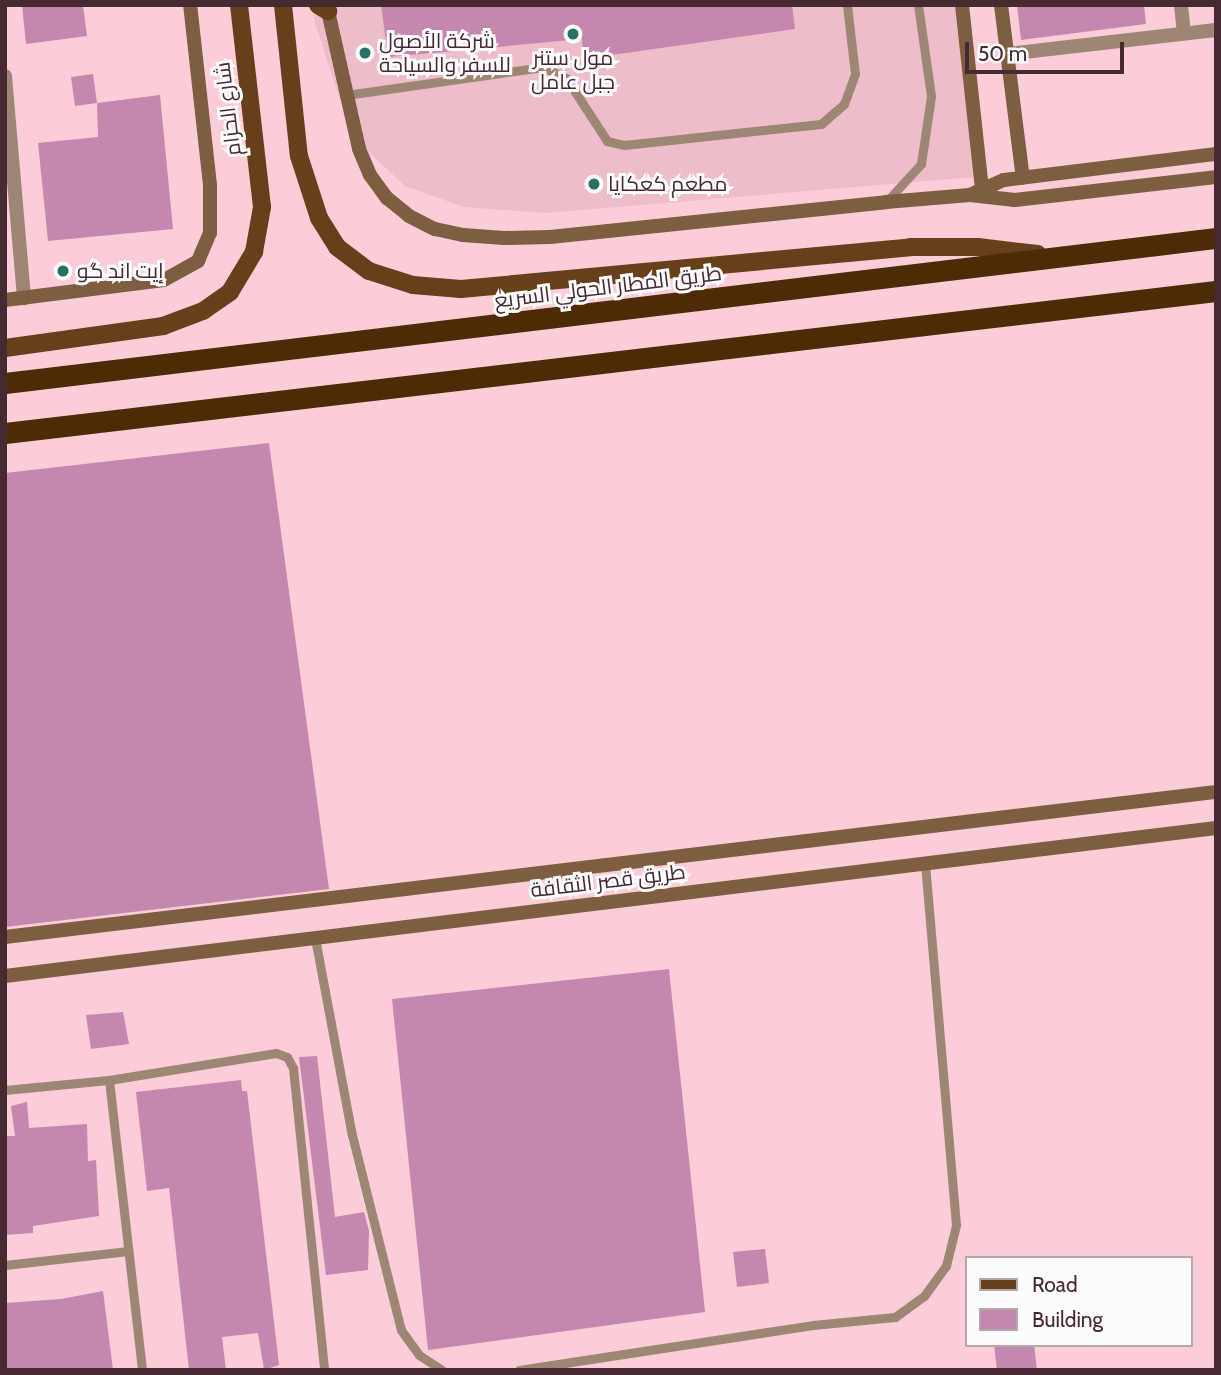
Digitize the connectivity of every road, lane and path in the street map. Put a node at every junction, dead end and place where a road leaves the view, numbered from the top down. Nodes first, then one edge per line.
1 (190, 5) edge
2 (239, 5) edge
3 (283, 5) edge
4 (847, 5) edge
5 (918, 5) edge
6 (962, 5) edge
7 (1001, 5) edge
8 (1181, 5) edge
9 (325, 7) edge
10 (1216, 30) edge
11 (1184, 33) junction
12 (1008, 54) junction
13 (6, 83) edge
14 (346, 95) junction
15 (1216, 154) edge
16 (1216, 177) edge
17 (1023, 178) junction
18 (976, 192) junction
19 (887, 202) junction
20 (1216, 239) edge
21 (1062, 257) junction
22 (1216, 291) edge
23 (24, 298) junction
24 (5, 300) edge
25 (5, 348) edge
26 (5, 383) edge
27 (5, 433) edge
28 (1216, 792) edge
29 (1216, 828) edge
30 (925, 863) junction
31 (5, 937) edge
32 (315, 938) junction
33 (5, 976) edge
34 (109, 1080) junction
35 (5, 1090) edge
36 (128, 1251) junction
37 (5, 1265) edge
38 (142, 1370) edge
39 (324, 1370) edge
40 (442, 1370) edge
41 (519, 1370) edge

1 - 23 street
2 - 25 main road, شارع الحزام
3 - 21 main road
4 - 14 lane
5 - 19 lane
6 - 18 street
7 - 12 street
8 - 11 street
9 - 14 street
10 - 11 street
11 - 12 street
12 - 17 street
13 - 23 street
14 - 19 street
15 - 17 street
16 - 18 street
17 - 18 street
18 - 19 street
20 - 21 highway, طريق المطار الحولي السريع
21 - 26 highway, طريق المطار الحولي السريع
22 - 27 highway
23 - 24 street
28 - 31 street, طريق قصر الثقافة
29 - 30 street, طريق قصر الثقافة
30 - 32 street, طريق قصر الثقافة
30 - 41 lane
32 - 33 street, طريق قصر الثقافة
32 - 40 lane
34 - 35 lane
34 - 36 lane
34 - 39 lane
36 - 37 lane
36 - 38 lane

